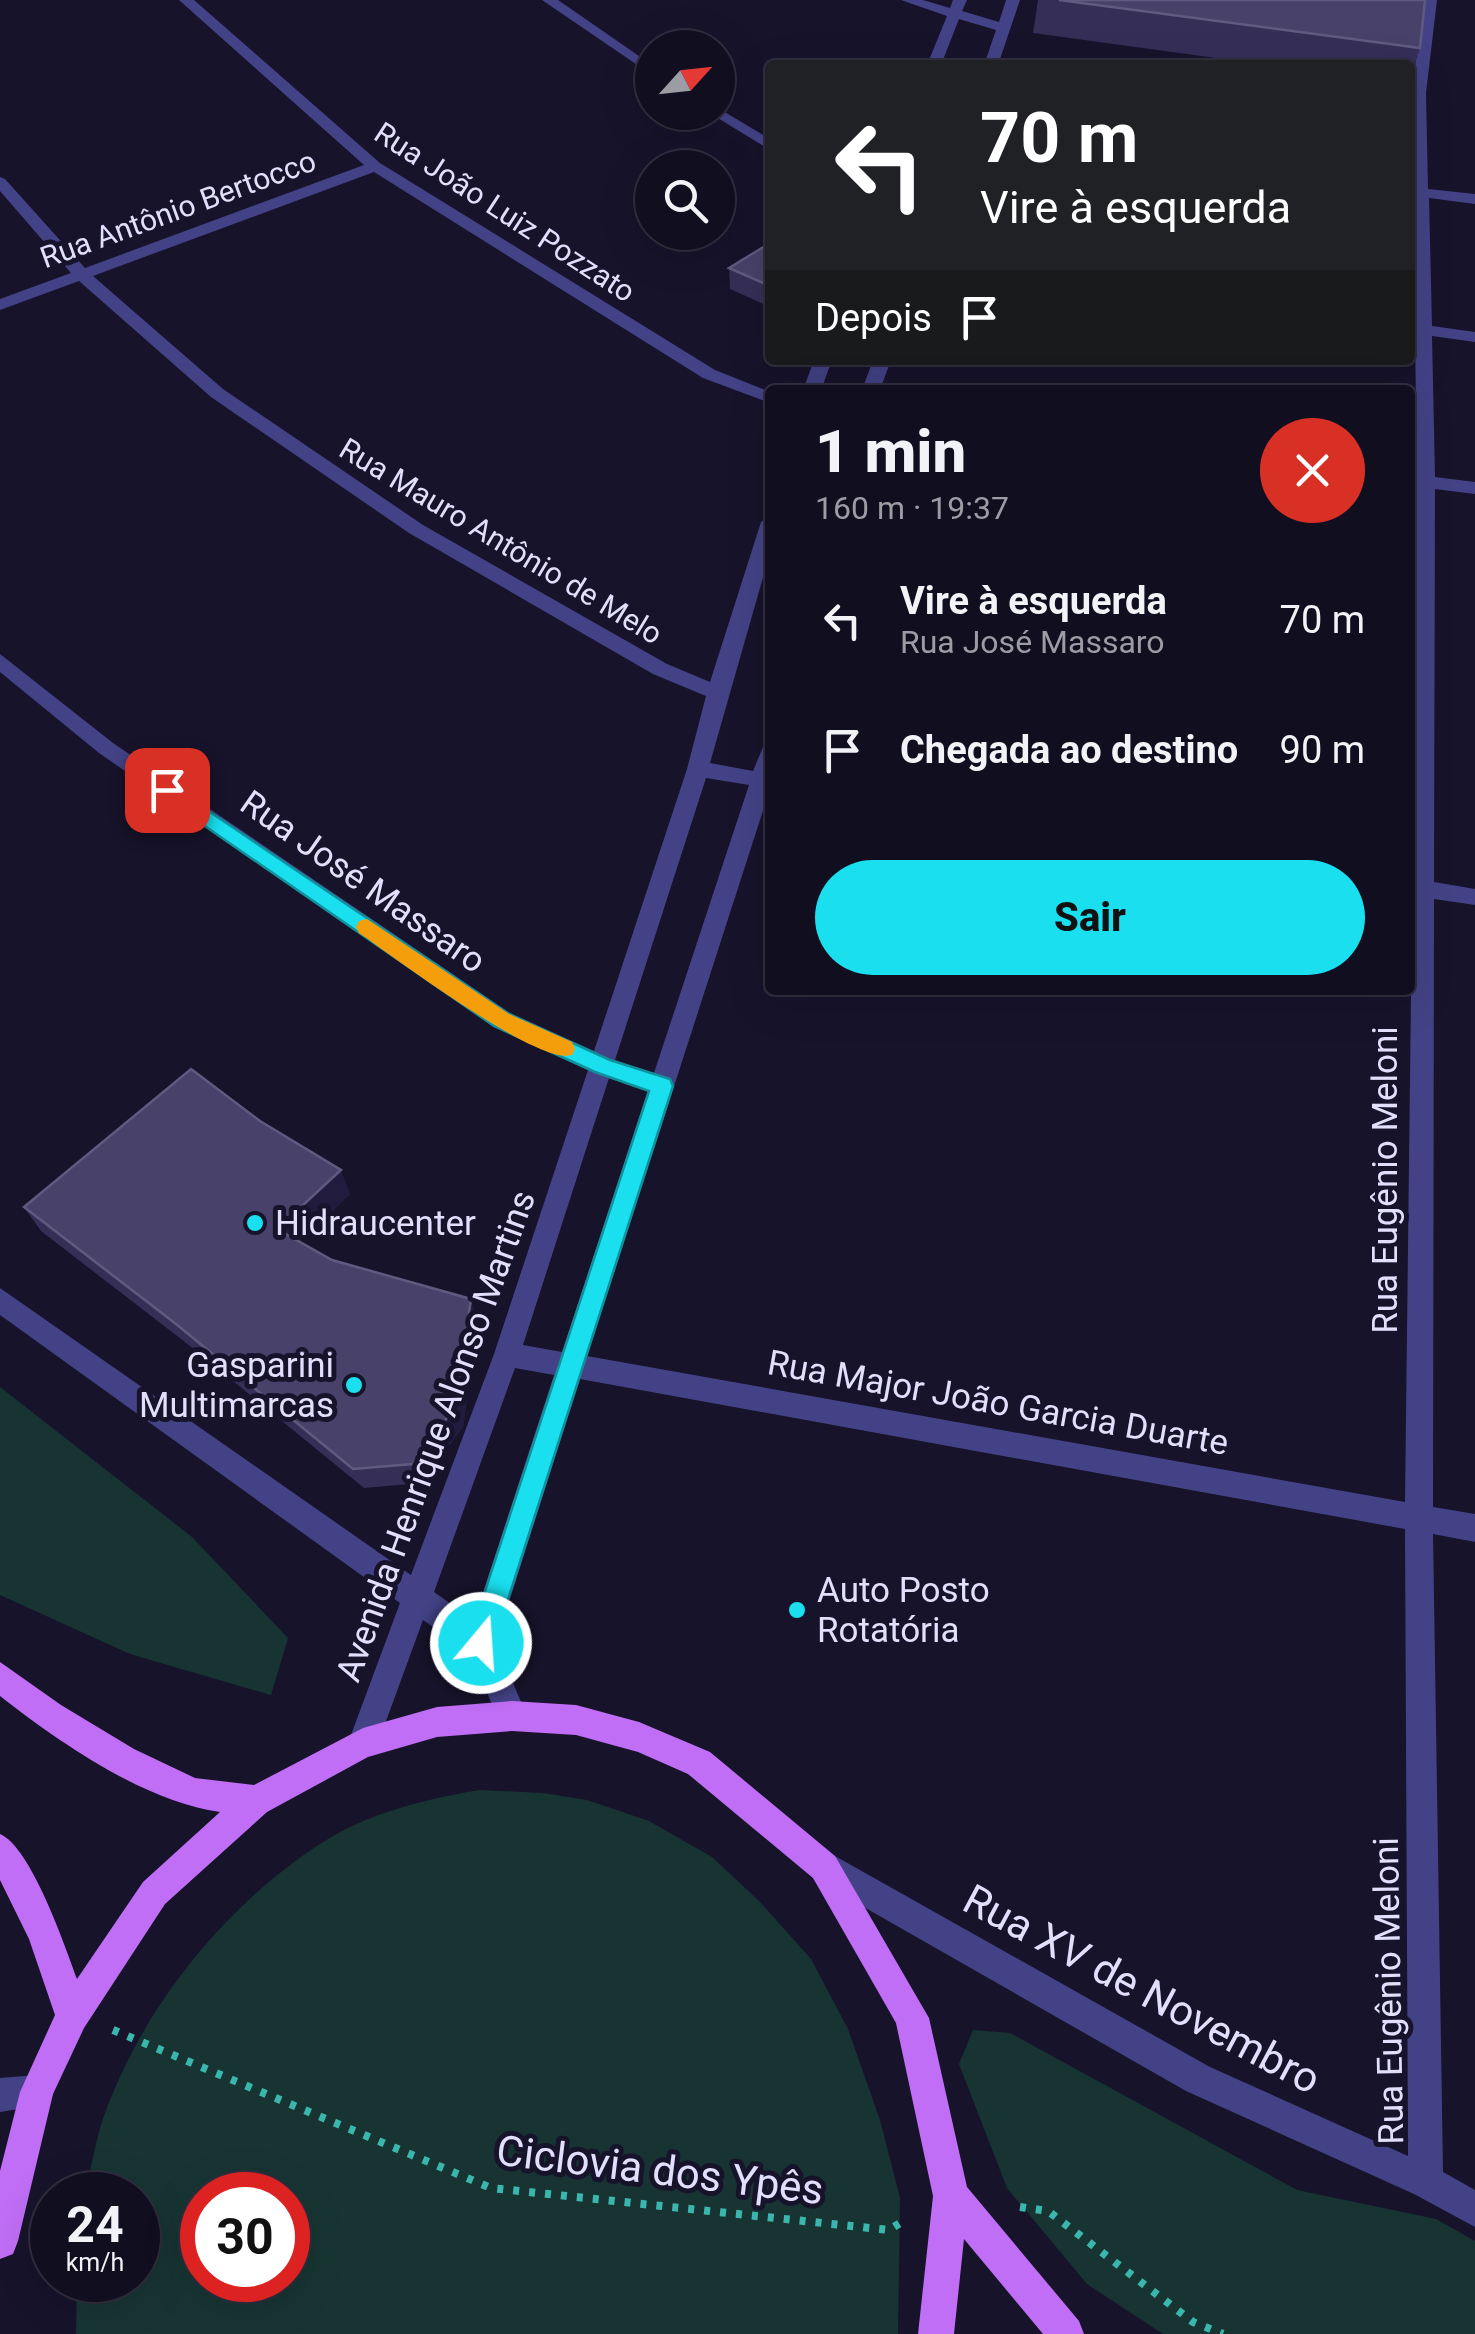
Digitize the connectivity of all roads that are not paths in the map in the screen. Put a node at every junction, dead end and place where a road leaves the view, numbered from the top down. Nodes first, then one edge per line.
1 (186, 0) edge
2 (549, 0) edge
3 (908, 0) edge
4 (960, 0) edge
5 (1014, 0) edge
6 (1430, 0) edge
7 (954, 16) junction
8 (1005, 28) junction
9 (635, 59) edge
10 (936, 60) edge
11 (993, 60) edge
12 (735, 124) edge
13 (765, 142) edge
14 (375, 166) junction
15 (0, 182) edge
16 (1417, 192) edge
17 (1475, 199) edge
18 (81, 274) junction
19 (0, 305) edge
20 (1425, 330) junction
21 (1475, 337) edge
22 (765, 396) edge
23 (1418, 481) edge
24 (1475, 488) edge
25 (765, 538) edge
26 (0, 661) edge
27 (716, 693) junction
28 (698, 769) junction
29 (765, 781) edge
30 (765, 784) edge
31 (1416, 888) edge
32 (1475, 897) edge
33 (602, 1066) junction
34 (662, 1086) junction
35 (0, 1300) edge
36 (507, 1354) junction
37 (570, 1364) junction
38 (1419, 1516) junction
39 (1475, 1528) edge
40 (414, 1599) junction
41 (481, 1643) junction
42 (0, 1676) edge
43 (512, 1716) junction
44 (364, 1743) junction
45 (256, 1801) junction
46 (0, 1850) edge
47 (824, 1866) junction
48 (72, 2016) junction
49 (37, 2092) junction
50 (0, 2096) edge
51 (1426, 2182) junction
52 (951, 2196) junction
53 (1475, 2209) edge
54 (0, 2240) edge
55 (936, 2334) edge
56 (1066, 2334) edge

1 - 14 street, Rua João Luiz Pozzato
2 - 9 street
3 - 7 street
4 - 7 street
5 - 8 street
6 - 16 street, Rua Eugênio Meloni
7 - 8 street
7 - 10 street
8 - 11 street
12 - 13 street
14 - 18 street, Rua Antônio Bertocco
14 - 22 street, Rua João Luiz Pozzato
15 - 18 street, Rua Mauro Antônio de Melo
16 - 17 street
16 - 20 street, Rua Eugênio Meloni
18 - 19 street, Rua Antônio Bertocco
18 - 27 street, Rua Mauro Antônio de Melo
20 - 21 street
20 - 23 street, Rua Eugênio Meloni
23 - 24 street
23 - 31 street, Rua Eugênio Meloni
25 - 27 street, Avenida Henrique Alonso Martins
26 - 33 street, Rua José Massaro
27 - 28 street, Avenida Henrique Alonso Martins
28 - 29 street
28 - 33 street, Avenida Henrique Alonso Martins
30 - 34 street
31 - 32 street
31 - 38 street, Rua Eugênio Meloni
33 - 34 street, Rua José Massaro
33 - 36 street, Avenida Henrique Alonso Martins
34 - 37 street
35 - 40 street
36 - 37 street, Rua Major João Garcia Duarte
36 - 40 street, Avenida Henrique Alonso Martins
37 - 38 street, Rua Major João Garcia Duarte
37 - 41 street
38 - 39 street, Rua Major João Garcia Duarte
38 - 51 street, Rua Eugênio Meloni
40 - 41 street
40 - 44 street, Avenida Henrique Alonso Martins
41 - 43 street
42 - 45 main road
43 - 44 main road
43 - 47 main road
44 - 45 main road
45 - 48 main road
46 - 48 main road
47 - 51 street, Rua XV de Novembro
47 - 52 main road
48 - 49 main road
49 - 50 street
49 - 54 main road
51 - 53 street, Rua XV de Novembro
52 - 55 main road
52 - 56 main road

